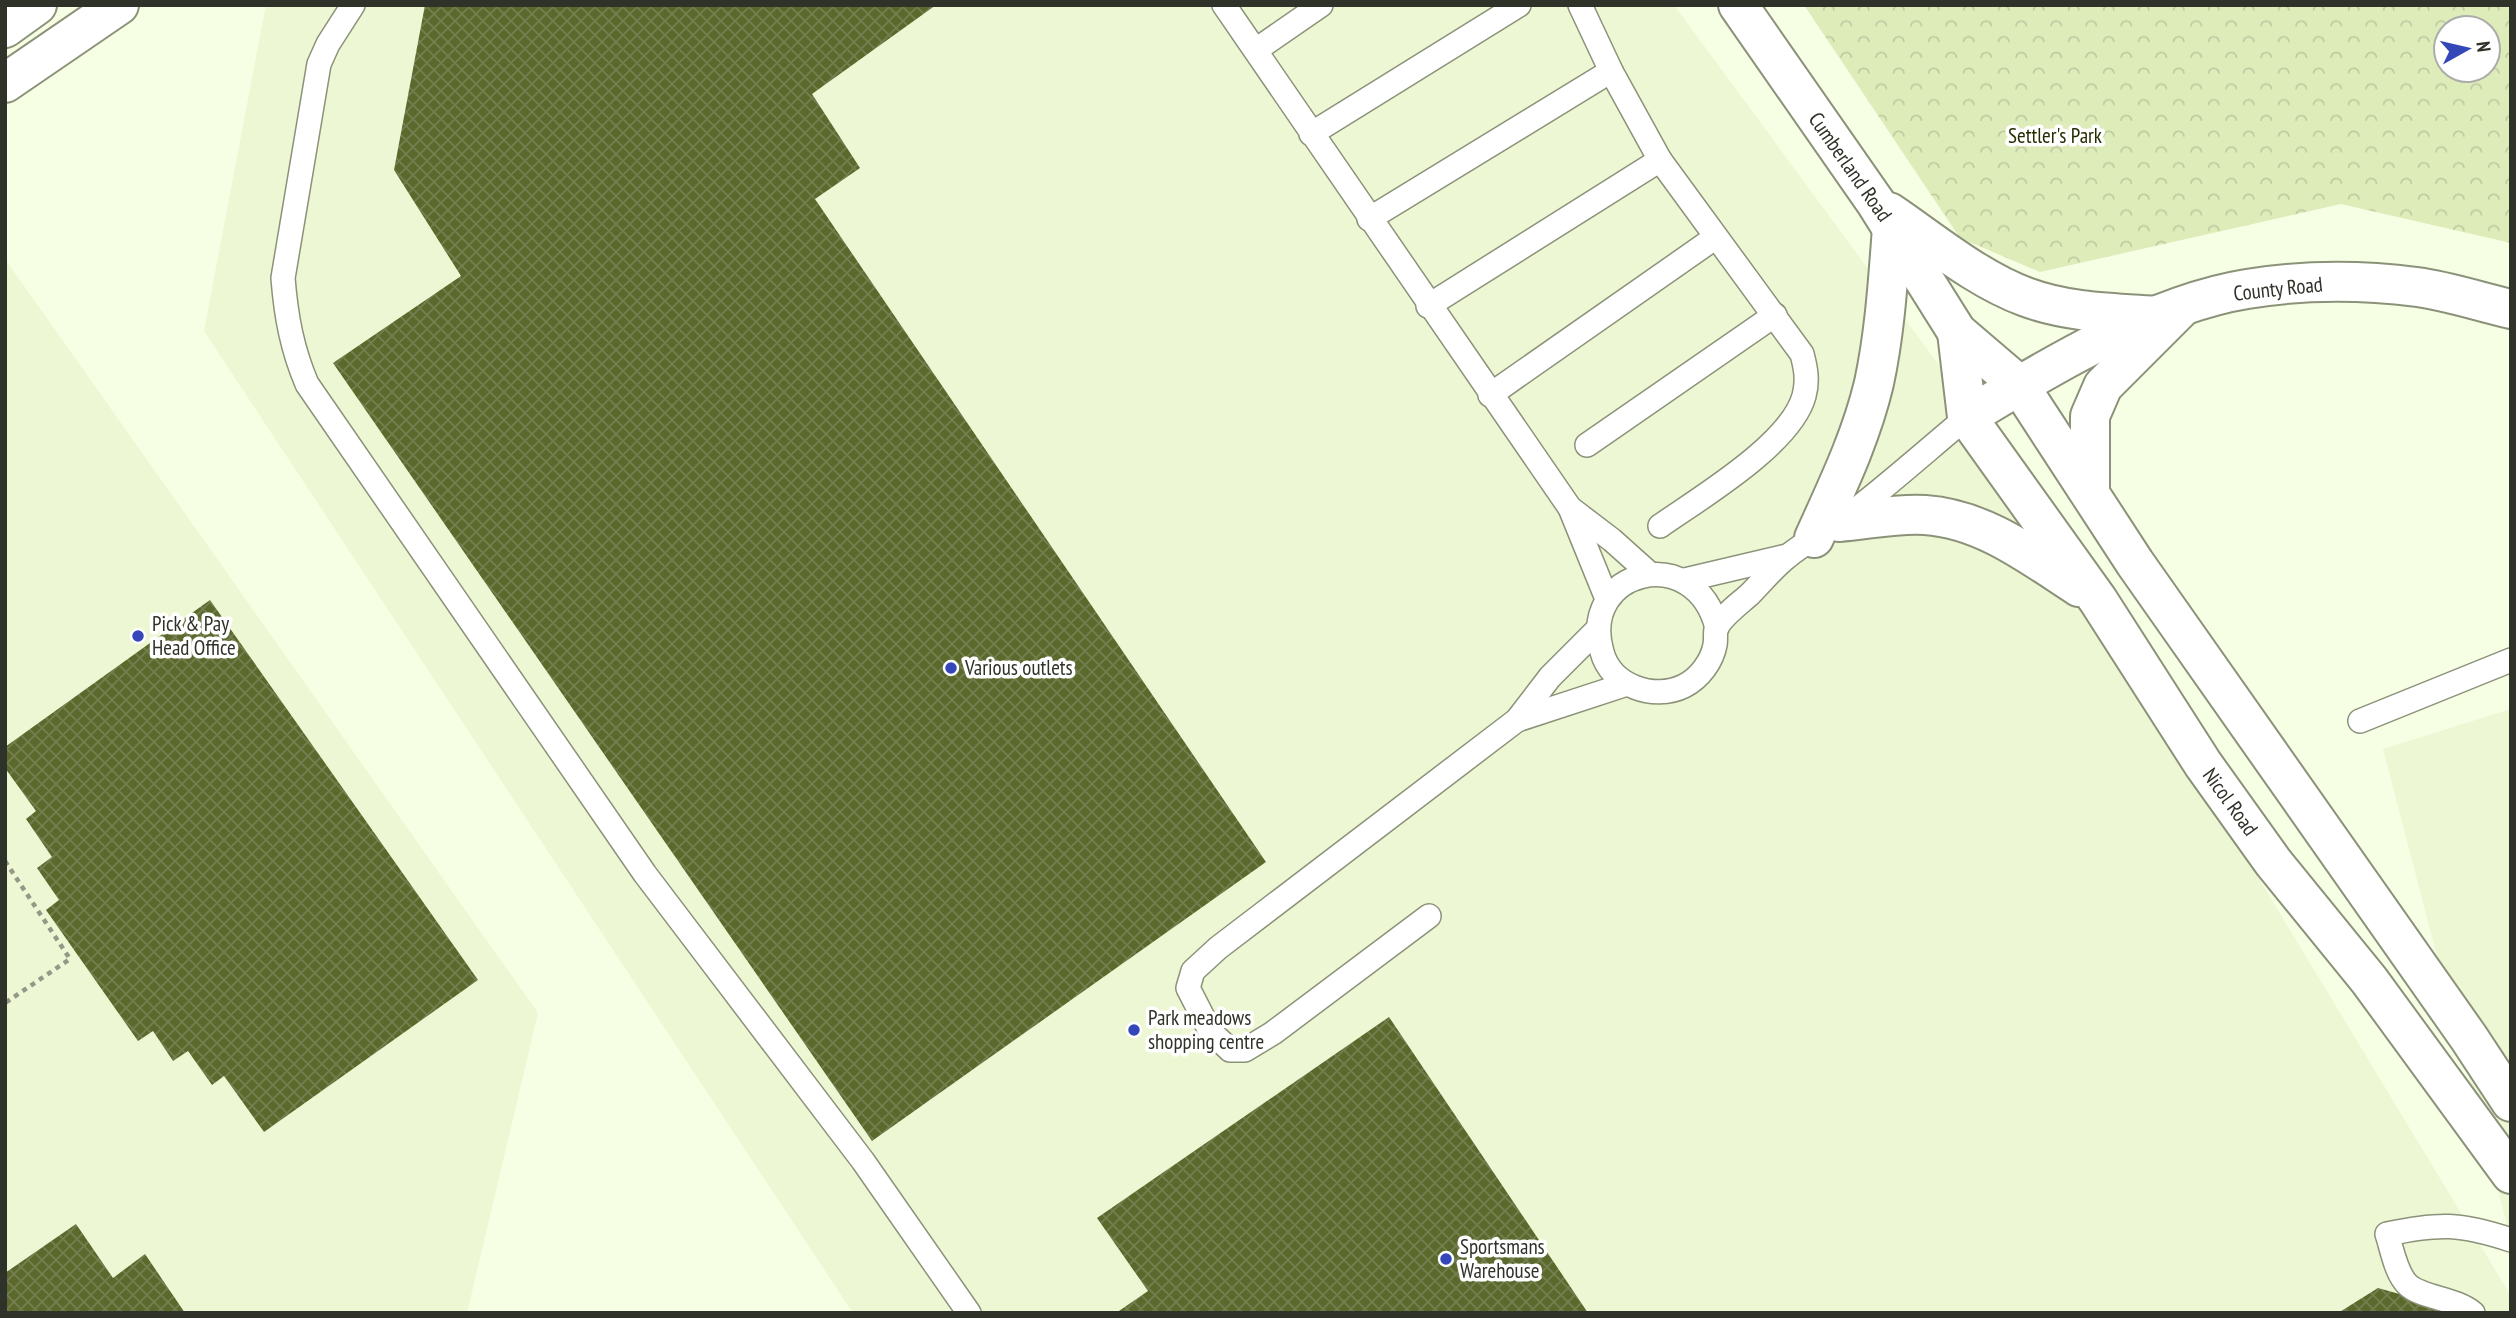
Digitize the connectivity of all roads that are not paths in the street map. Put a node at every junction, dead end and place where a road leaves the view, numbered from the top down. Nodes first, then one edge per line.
1 (37, 5) edge
2 (118, 5) edge
3 (353, 5) edge
4 (1224, 5) edge
5 (1321, 5) edge
6 (1519, 5) edge
7 (1580, 5) edge
8 (1738, 5) edge
9 (5, 28) edge
10 (1256, 50) junction
11 (1611, 71) junction
12 (5, 83) edge
13 (1311, 134) junction
14 (1660, 160) junction
15 (1884, 216) junction
16 (1369, 219) junction
17 (1716, 237) junction
18 (1428, 306) junction
19 (2511, 309) edge
20 (2170, 312) junction
21 (1775, 316) junction
22 (1957, 332) junction
23 (2019, 385) junction
24 (1490, 395) junction
25 (1967, 417) junction
26 (1587, 445) dead end
27 (2090, 491) junction
28 (1570, 508) junction
29 (1660, 526) dead end
30 (1813, 539) junction
31 (1650, 575) junction
32 (1685, 580) junction
33 (1607, 599) junction
34 (2098, 600) junction
35 (1717, 628) junction
36 (1597, 630) junction
37 (2511, 660) edge
38 (1627, 684) junction
39 (1517, 720) junction
40 (2360, 721) dead end
41 (1429, 916) dead end
42 (2511, 1102) edge
43 (2511, 1174) edge
44 (2511, 1240) edge
45 (969, 1313) edge
46 (2473, 1313) edge

1 - 9 main road
2 - 12 main road
3 - 45 lane
4 - 10 lane
5 - 10 lane
6 - 13 lane
7 - 11 lane
8 - 15 main road, Cumberland Road
10 - 13 lane
11 - 14 lane
11 - 16 lane
13 - 16 lane
14 - 17 lane
14 - 18 lane
15 - 20 main road
15 - 22 main road, Cumberland Road
15 - 30 main road
16 - 18 lane
17 - 21 lane
17 - 24 lane
18 - 24 lane
19 - 20 main road, County Road
20 - 23 main road, County Road
20 - 27 main road
21 - 26 lane
21 - 29 lane
22 - 23 main road, Cumberland Road
22 - 25 main road, Cumberland Road
23 - 25 main road, County Road
23 - 27 main road
24 - 28 lane
25 - 30 lane
25 - 34 main road, Nicol Road
27 - 42 main road
28 - 31 lane
28 - 33 lane
30 - 32 lane
30 - 34 main road
30 - 35 lane
31 - 32 lane
31 - 33 lane
32 - 35 lane
33 - 36 lane
34 - 43 main road, Nicol Road
35 - 38 lane
36 - 38 lane
36 - 39 lane
37 - 40 lane
38 - 39 lane
39 - 41 lane
44 - 46 lane

